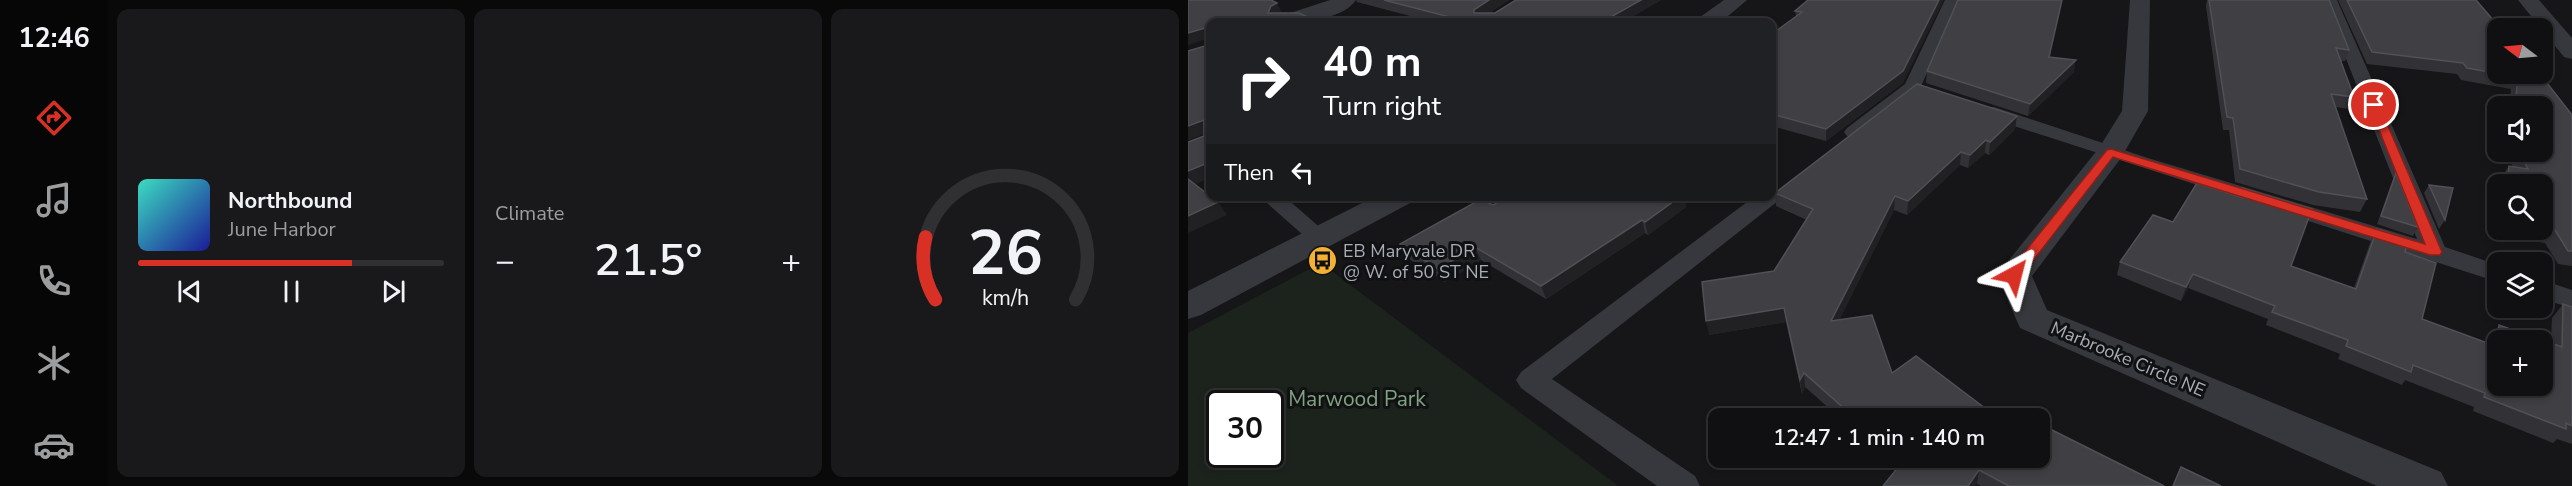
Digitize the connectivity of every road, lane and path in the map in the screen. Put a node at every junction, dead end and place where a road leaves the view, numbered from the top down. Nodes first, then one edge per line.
1 (1737, 0) edge
2 (1952, 0) edge
3 (2140, 0) edge
4 (2330, 0) edge
5 (2528, 0) edge
6 (1349, 10) edge
7 (1299, 18) edge
8 (1713, 18) edge
9 (2572, 52) edge
10 (1913, 87) junction
11 (1936, 94) edge
12 (1970, 105) edge
13 (1838, 145) edge
14 (2111, 152) junction
15 (1276, 201) edge
16 (1391, 201) edge
17 (1765, 201) edge
18 (1320, 238) junction
19 (2435, 252) junction
20 (2487, 269) edge
21 (2553, 293) edge
22 (2572, 299) edge
23 (1188, 306) edge
24 (1683, 486) edge
25 (2425, 486) edge

1 - 8 street
2 - 10 lane
3 - 14 street, Marbrooke Circle NE
4 - 19 lane
5 - 9 street
6 - 7 street
10 - 11 lane
10 - 13 lane
12 - 14 lane
14 - 19 lane
14 - 25 street, Marbrooke Circle NE
15 - 18 lane
16 - 18 street
17 - 24 lane
18 - 23 street
19 - 20 lane
21 - 22 lane

